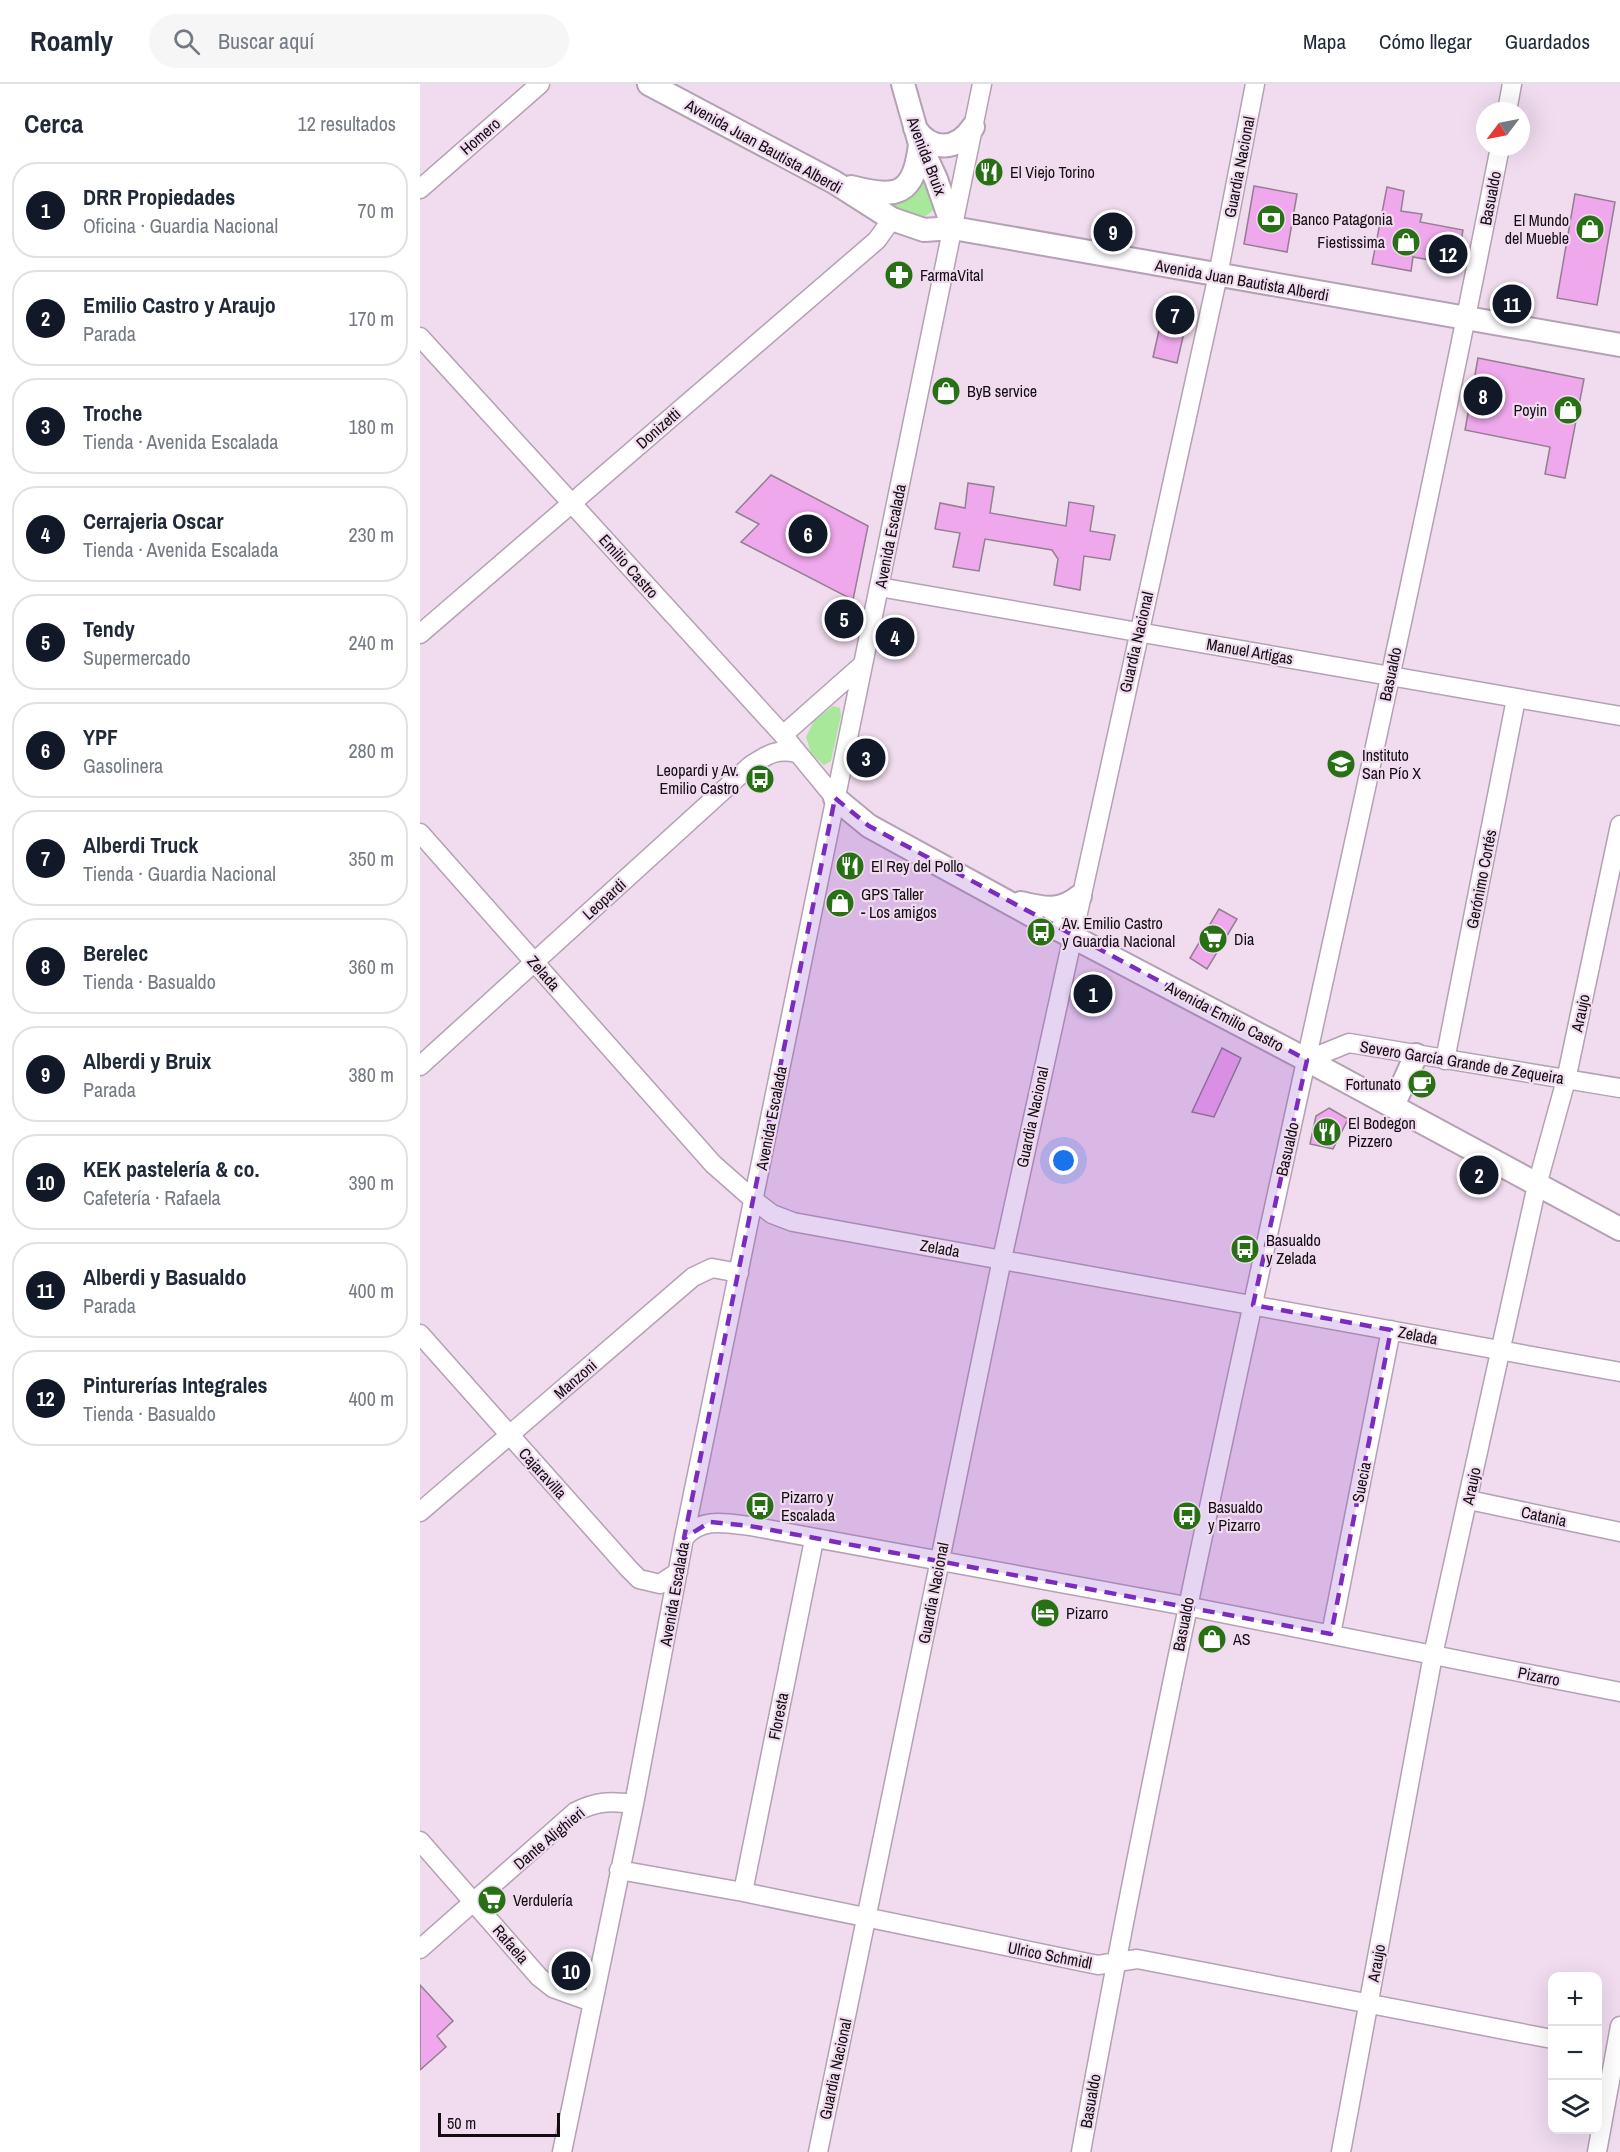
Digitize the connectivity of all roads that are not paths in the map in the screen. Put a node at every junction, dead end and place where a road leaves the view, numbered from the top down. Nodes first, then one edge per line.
1 (540, 84) edge
2 (649, 84) edge
3 (903, 84) edge
4 (982, 84) edge
5 (1255, 84) edge
6 (1512, 84) edge
7 (1509, 102) edge
8 (973, 127) junction
9 (917, 136) junction
10 (1498, 156) edge
11 (834, 182) junction
12 (420, 189) edge
13 (892, 219) junction
14 (953, 228) junction
15 (1218, 275) junction
16 (1467, 318) junction
17 (420, 337) edge
18 (1620, 345) edge
19 (571, 503) junction
20 (879, 587) junction
21 (1138, 632) junction
22 (420, 634) edge
23 (861, 666) junction
24 (1390, 675) junction
25 (1516, 699) junction
26 (1620, 716) edge
27 (783, 735) junction
28 (797, 753) junction
29 (834, 798) junction
30 (1620, 825) edge
31 (420, 833) edge
32 (1612, 895) edge
33 (1080, 896) junction
34 (1003, 898) junction
35 (1071, 937) junction
36 (535, 962) junction
37 (1416, 1055) junction
38 (1307, 1060) junction
39 (1445, 1060) junction
40 (420, 1066) edge
41 (1566, 1080) junction
42 (1620, 1088) edge
43 (1393, 1106) junction
44 (1537, 1185) junction
45 (755, 1202) junction
46 (1620, 1229) edge
47 (1002, 1259) junction
48 (739, 1273) junction
49 (1252, 1305) junction
50 (1390, 1330) junction
51 (420, 1334) edge
52 (1500, 1351) junction
53 (1620, 1372) edge
54 (510, 1435) junction
55 (1468, 1500) junction
56 (420, 1512) edge
57 (1620, 1532) edge
58 (684, 1538) junction
59 (814, 1540) junction
60 (939, 1561) junction
61 (678, 1572) junction
62 (1186, 1606) junction
63 (1331, 1634) junction
64 (1433, 1655) junction
65 (1620, 1692) edge
66 (634, 1804) junction
67 (420, 1841) edge
68 (619, 1870) junction
69 (743, 1892) junction
70 (474, 1902) junction
71 (867, 1919) junction
72 (420, 1949) edge
73 (1115, 1963) junction
74 (592, 2002) junction
75 (1369, 2004) junction
76 (1620, 2026) edge
77 (1548, 2038) edge
78 (1611, 2050) edge
79 (562, 2152) edge
80 (818, 2152) edge
81 (1081, 2152) edge
82 (1341, 2152) edge
83 (1597, 2152) edge

1 - 12 street, Homero
2 - 11 main road, Avenida Juan Bautista Alberdi
3 - 9 main road, Avenida Bruix
4 - 8 street, Avenida Escalada
5 - 15 street, Guardia Nacional
6 - 7 street
8 - 9 main road
8 - 14 street, Avenida Escalada
9 - 11 main road
9 - 14 main road, Avenida Bruix
10 - 16 street, Basualdo
11 - 13 main road, Avenida Juan Bautista Alberdi
13 - 14 main road, Avenida Juan Bautista Alberdi
13 - 19 street, Donizetti
14 - 15 main road, Avenida Juan Bautista Alberdi
14 - 20 street, Avenida Escalada
15 - 16 main road, Avenida Juan Bautista Alberdi
15 - 21 street, Guardia Nacional
16 - 18 main road, Avenida Juan Bautista Alberdi
16 - 24 street, Basualdo
17 - 19 street, Emilio Castro
19 - 22 street, Donizetti
19 - 27 street, Emilio Castro
20 - 21 street, Manuel Artigas
20 - 23 street, Avenida Escalada
21 - 24 street, Manuel Artigas
21 - 33 street, Guardia Nacional
23 - 27 street
23 - 29 street, Avenida Escalada
24 - 25 street, Manuel Artigas
24 - 38 street, Basualdo
25 - 26 street, Manuel Artigas
25 - 39 street, Gerónimo Cortés
27 - 28 street, Emilio Castro
28 - 29 street, Emilio Castro
28 - 36 street, Leopardi
29 - 34 main road, Avenida Emilio Castro
29 - 45 street, Avenida Escalada
30 - 32 street, Araujo
31 - 36 street, Zelada
32 - 41 street, Araujo
33 - 34 main road
33 - 35 street, Guardia Nacional
34 - 35 main road, Avenida Emilio Castro
35 - 38 main road, Avenida Emilio Castro
35 - 47 street, Guardia Nacional
36 - 40 street, Leopardi
36 - 45 street, Zelada
37 - 38 street, Severo García Grande de Zequeira
37 - 39 street, Severo García Grande de Zequeira
37 - 43 main road
38 - 43 main road, Avenida Emilio Castro
38 - 49 street, Basualdo
39 - 41 street, Severo García Grande de Zequeira
41 - 42 street, Severo García Grande de Zequeira
41 - 44 street, Araujo
43 - 44 main road, Avenida Emilio Castro
44 - 46 main road, Avenida Emilio Castro
44 - 52 street, Araujo
45 - 47 street, Zelada
45 - 48 street, Avenida Escalada
47 - 49 street, Zelada
47 - 60 street, Guardia Nacional
48 - 54 street, Manzoni
48 - 58 street, Avenida Escalada
49 - 50 street, Zelada
49 - 62 street, Basualdo
50 - 52 street, Zelada
50 - 63 street, Suecia
51 - 54 street, Cajaravilla
52 - 53 street, Zelada
52 - 55 street, Araujo
54 - 56 street, Manzoni
54 - 61 street, Cajaravilla
55 - 57 street, Catania
55 - 64 street, Araujo
58 - 59 street, Pizarro
58 - 61 street, Avenida Escalada
59 - 60 street, Pizarro
59 - 69 street, Floresta
60 - 62 street, Pizarro
60 - 71 street, Guardia Nacional
61 - 66 street, Avenida Escalada
62 - 63 street, Pizarro
62 - 73 street, Basualdo
63 - 64 street, Pizarro
64 - 65 street, Pizarro
64 - 75 street, Araujo
66 - 68 street, Avenida Escalada
66 - 70 street, Dante Alighieri
67 - 70 street, Rafaela
68 - 69 street, Ulrico Schmidl
68 - 74 street, Avenida Escalada
69 - 71 street, Ulrico Schmidl
70 - 72 street, Dante Alighieri
70 - 74 street, Rafaela
71 - 73 street, Ulrico Schmidl
71 - 80 street, Guardia Nacional
73 - 75 street, Ulrico Schmidl
73 - 81 street, Basualdo
74 - 79 street, Avenida Escalada
75 - 77 street, Ulrico Schmidl
75 - 82 street, Araujo
76 - 78 street
78 - 83 street

